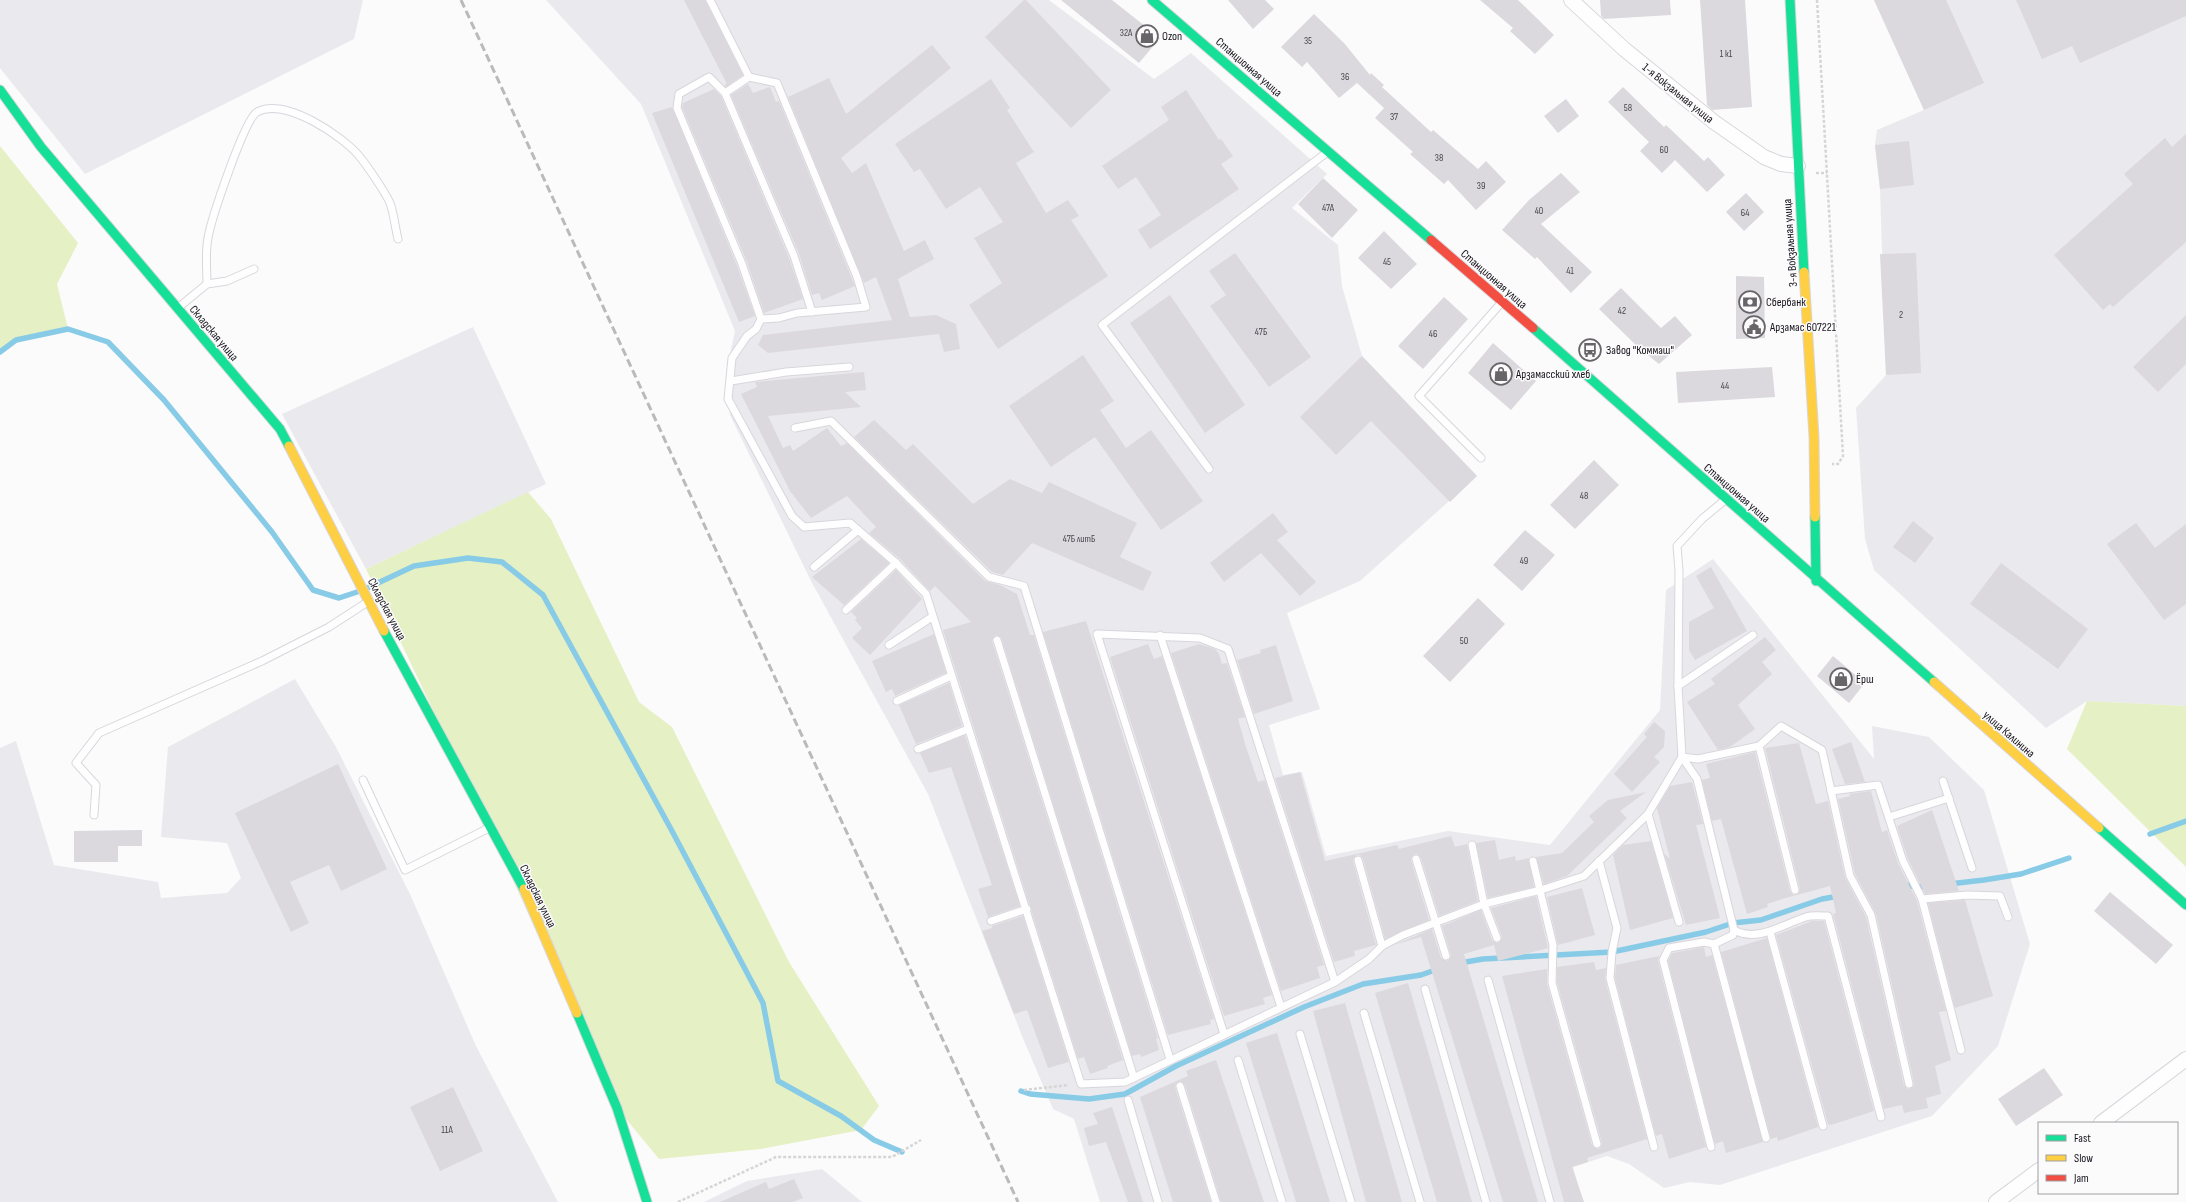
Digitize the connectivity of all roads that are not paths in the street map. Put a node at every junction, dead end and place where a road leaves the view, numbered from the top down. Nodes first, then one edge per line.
1 (710, 0) edge
2 (1152, 0) edge
3 (1572, 0) edge
4 (1790, 0) edge
5 (749, 77) junction
6 (0, 90) edge
7 (725, 93) junction
8 (1328, 151) junction
9 (1798, 166) junction
10 (398, 239) dead end
11 (254, 270) dead end
12 (207, 284) junction
13 (1502, 301) junction
14 (177, 308) junction
15 (812, 312) junction
16 (761, 319) junction
17 (849, 366) dead end
18 (731, 381) junction
19 (795, 428) dead end
20 (1481, 458) dead end
21 (1209, 469) dead end
22 (1726, 499) junction
23 (858, 530) junction
24 (896, 563) junction
25 (814, 567) dead end
26 (1816, 581) junction
27 (368, 602) junction
28 (846, 610) dead end
29 (932, 617) junction
30 (1160, 635) junction
31 (1753, 635) dead end
32 (997, 640) dead end
33 (889, 645) dead end
34 (951, 676) junction
35 (1678, 686) junction
36 (897, 701) dead end
37 (968, 729) junction
38 (1759, 746) junction
39 (918, 749) dead end
40 (1682, 757) junction
41 (363, 780) dead end
42 (1944, 781) dead end
43 (1831, 791) junction
44 (1950, 798) junction
45 (1648, 814) junction
46 (94, 815) dead end
47 (1889, 817) junction
48 (489, 828) junction
49 (1472, 845) dead end
50 (1416, 859) dead end
51 (1358, 860) dead end
52 (1533, 861) dead end
53 (1599, 861) junction
54 (1972, 868) dead end
55 (1541, 890) junction
56 (1795, 890) dead end
57 (1922, 899) junction
58 (1484, 904) junction
59 (2186, 905) edge
60 (1027, 909) junction
61 (2008, 917) dead end
62 (991, 921) dead end
63 (1679, 922) dead end
64 (1436, 923) junction
65 (1734, 930) junction
66 (1770, 932) junction
67 (1498, 938) dead end
68 (1714, 944) junction
69 (1382, 946) junction
70 (1446, 956) dead end
71 (1488, 980) dead end
72 (1335, 982) junction
73 (1425, 989) dead end
74 (1281, 1007) junction
75 (1364, 1014) dead end
76 (1224, 1034) junction
77 (1300, 1034) dead end
78 (1961, 1050) dead end
79 (1170, 1059) junction
80 (2186, 1059) edge
81 (1238, 1060) dead end
82 (1134, 1078) junction
83 (1909, 1084) dead end
84 (1180, 1086) dead end
85 (1128, 1100) dead end
86 (1881, 1117) dead end
87 (2102, 1122) edge
88 (1823, 1126) dead end
89 (1766, 1138) dead end
90 (1597, 1144) dead end
91 (1654, 1147) dead end
92 (1711, 1147) dead end
93 (2038, 1171) edge
94 (647, 1202) edge
95 (1158, 1202) edge
96 (1216, 1202) edge
97 (1282, 1202) edge
98 (1351, 1202) edge
99 (1420, 1202) edge
100 (1486, 1202) edge
101 (1550, 1202) edge
102 (1996, 1202) edge

1 - 5 lane
2 - 8 street, Станционная улица
3 - 9 street, 1-я Вокзальная улица
4 - 9 street, 3-я Вокзальная улица
5 - 7 lane
5 - 15 lane
6 - 14 street, Складская улица
7 - 15 lane
7 - 16 lane
8 - 13 street, Станционная улица
8 - 21 lane
9 - 26 street, 3-я Вокзальная улица
10 - 12 lane
11 - 12 lane
12 - 14 lane
13 - 20 lane
13 - 22 street, Станционная улица
14 - 27 street, Складская улица
15 - 16 lane
16 - 18 lane
17 - 18 lane
18 - 23 lane
19 - 79 lane
22 - 26 street, Станционная улица
22 - 35 lane
23 - 24 lane
23 - 25 lane
24 - 28 lane
24 - 29 lane
26 - 59 street, улица Калинина
27 - 46 lane
27 - 48 street, Складская улица
29 - 33 lane
29 - 34 lane
30 - 72 lane
30 - 74 lane
30 - 76 lane
31 - 35 lane
32 - 82 lane
34 - 36 lane
34 - 37 lane
35 - 40 lane
37 - 39 lane
37 - 60 lane
38 - 40 lane
38 - 43 lane
38 - 56 lane
40 - 45 lane
40 - 65 lane
41 - 48 lane
42 - 44 lane
43 - 47 lane
43 - 83 lane
44 - 47 lane
44 - 54 lane
45 - 53 lane
45 - 63 lane
47 - 57 lane
48 - 94 street, Складская улица
49 - 58 lane
50 - 64 lane
51 - 69 lane
52 - 55 lane
53 - 55 lane
53 - 91 lane
55 - 58 lane
55 - 90 lane
57 - 61 lane
57 - 78 lane
58 - 64 lane
58 - 67 lane
60 - 62 lane
60 - 82 lane
64 - 69 lane
64 - 70 lane
65 - 66 lane
65 - 68 lane
66 - 86 lane
66 - 88 lane
68 - 89 lane
68 - 92 lane
69 - 72 lane
71 - 101 lane
72 - 74 lane
73 - 100 lane
74 - 76 lane
75 - 99 lane
76 - 79 lane
77 - 98 lane
79 - 82 lane
80 - 87 street
81 - 97 lane
84 - 96 lane
85 - 95 lane
93 - 102 street

